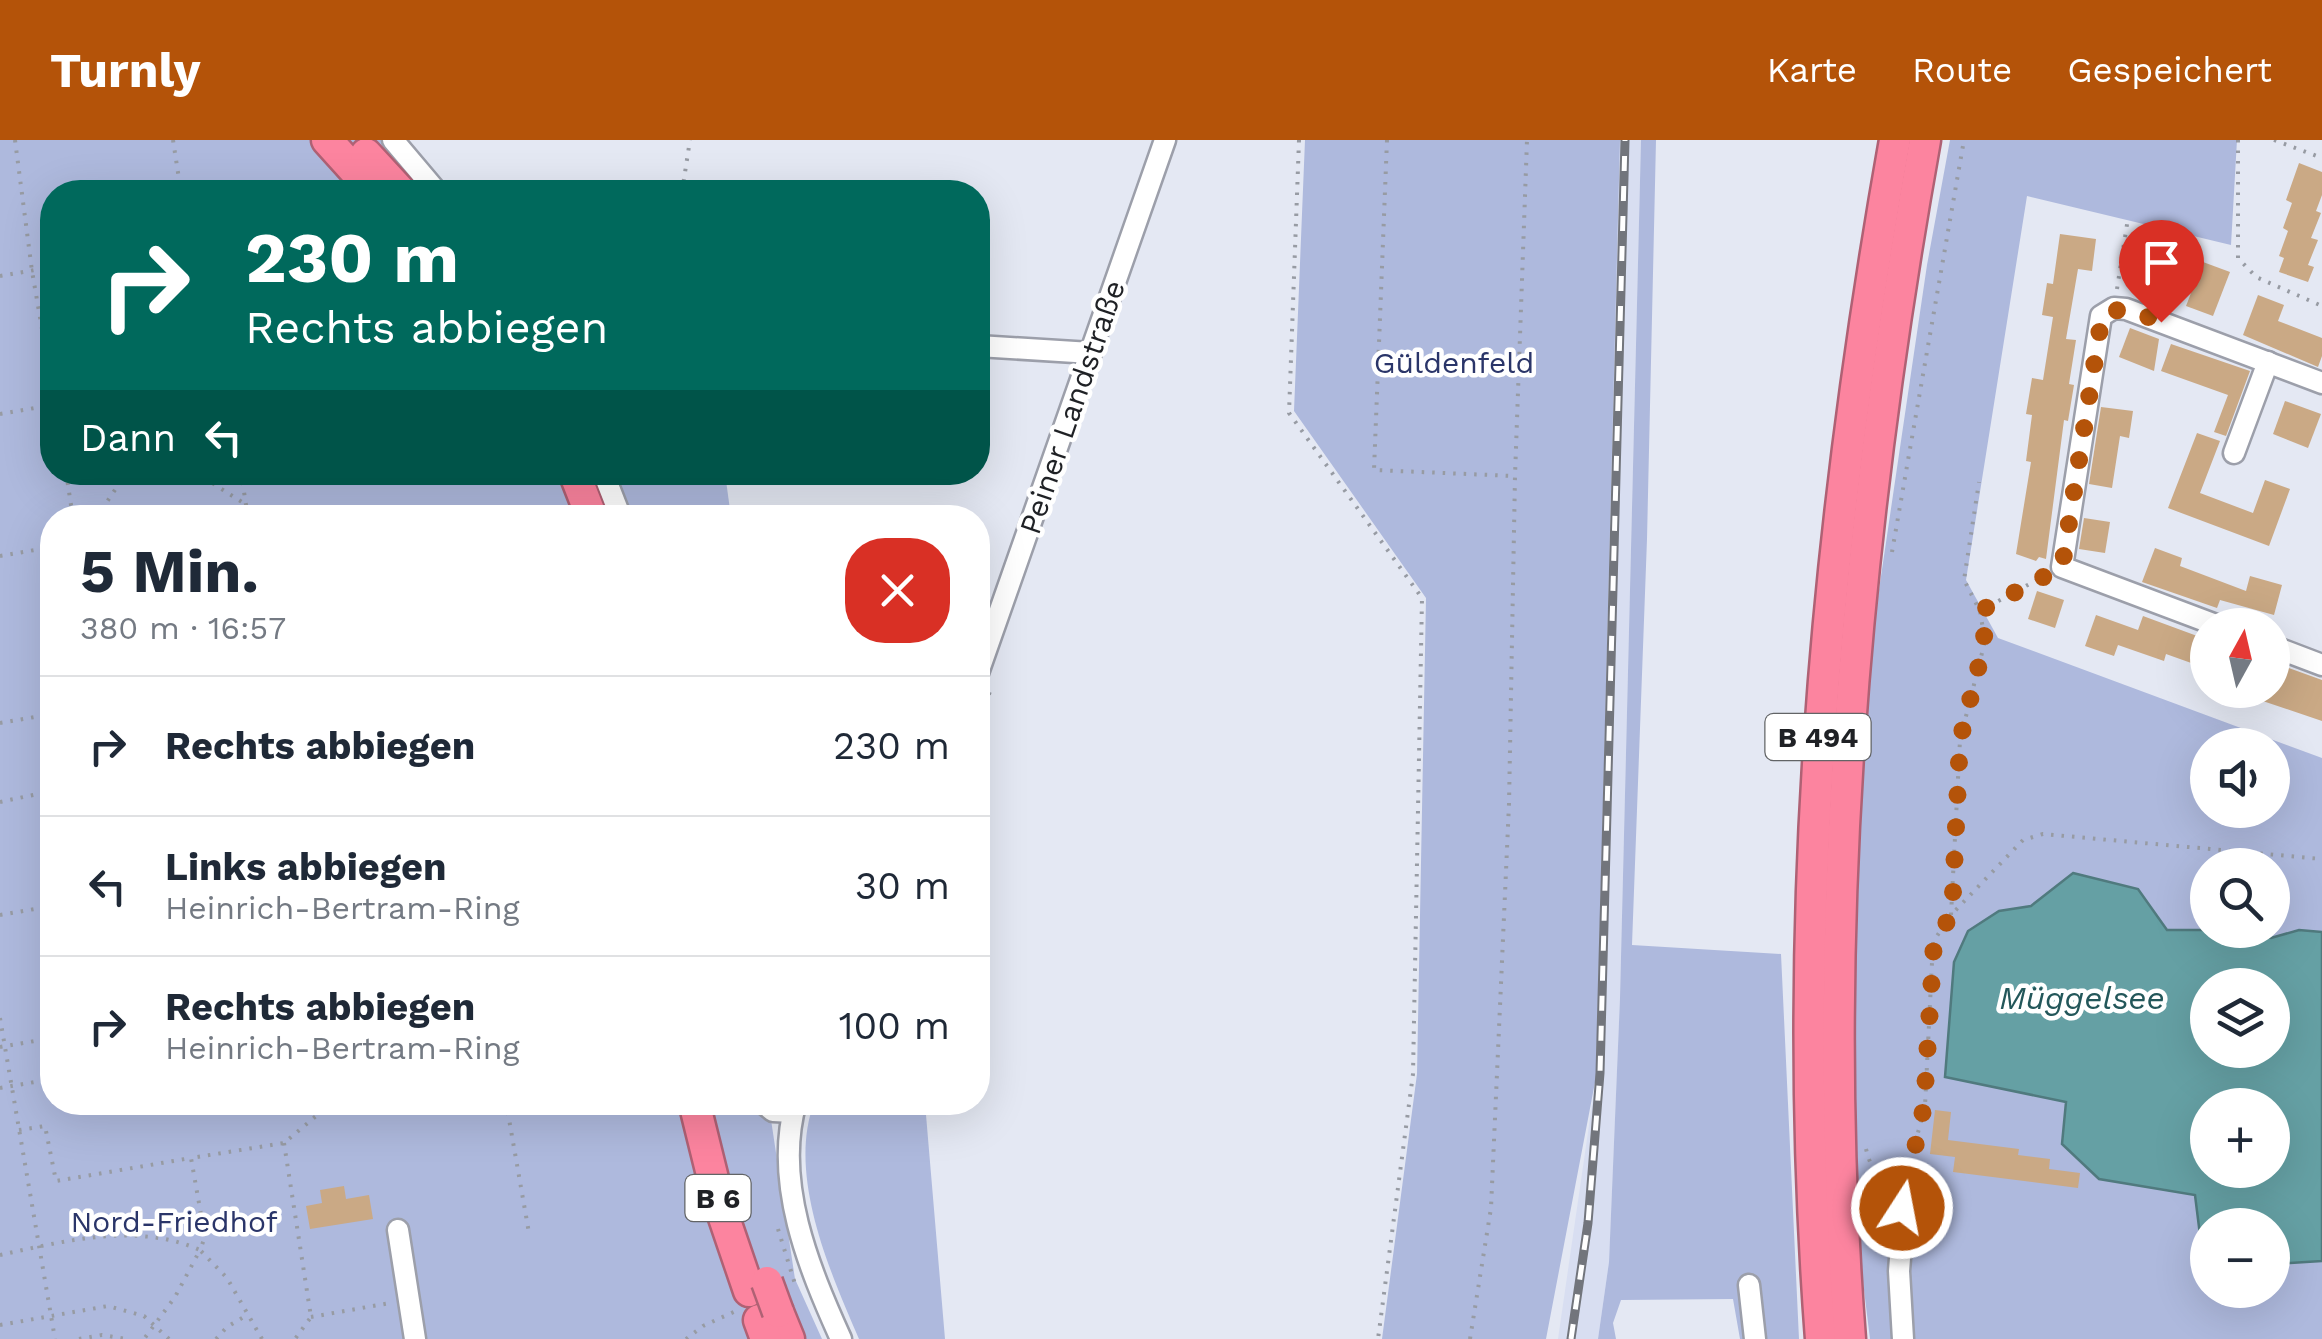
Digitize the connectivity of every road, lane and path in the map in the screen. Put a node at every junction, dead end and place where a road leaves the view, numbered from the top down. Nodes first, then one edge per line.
1 (15, 140) edge
2 (174, 140) edge
3 (327, 140) edge
4 (354, 140) edge
5 (393, 140) edge
6 (690, 140) edge
7 (1164, 140) edge
8 (1299, 140) edge
9 (1387, 140) edge
10 (1527, 140) edge
11 (1895, 140) edge
12 (1925, 140) edge
13 (1964, 140) edge
14 (2238, 140) edge
15 (2274, 140) edge
16 (2322, 158) edge
17 (179, 180) edge
18 (363, 180) edge
19 (390, 180) edge
20 (427, 180) edge
21 (684, 180) edge
22 (2128, 218) dead end
23 (40, 269) edge
24 (32, 270) junction
25 (0, 276) edge
26 (2322, 306) edge
27 (2114, 308) junction
28 (40, 317) edge
29 (990, 347) edge
30 (1090, 353) junction
31 (2268, 362) junction
32 (2322, 383) edge
33 (40, 407) edge
34 (0, 414) edge
35 (2234, 453) dead end
36 (1515, 476) junction
37 (1979, 482) dead end
38 (216, 485) edge
39 (243, 485) edge
40 (246, 504) joint
41 (40, 549) edge
42 (0, 556) edge
43 (1890, 557) dead end
44 (2062, 567) junction
45 (1980, 611) junction
46 (2190, 615) edge
47 (990, 639) edge
48 (2290, 653) edge
49 (2322, 665) edge
50 (40, 716) edge
51 (0, 722) edge
52 (40, 794) edge
53 (0, 802) edge
54 (2322, 859) edge
55 (40, 908) edge
56 (1952, 914) junction
57 (0, 915) edge
58 (0, 1018) edge
59 (40, 1040) edge
60 (2, 1047) edge
61 (40, 1082) edge
62 (12, 1086) junction
63 (0, 1088) edge
64 (317, 1115) edge
65 (508, 1115) edge
66 (697, 1115) edge
67 (717, 1115) edge
68 (794, 1115) edge
69 (19, 1130) junction
70 (284, 1144) junction
71 (1864, 1146) dead end
72 (192, 1158) junction
73 (1906, 1180) junction
74 (776, 1215) dead end
75 (398, 1230) dead end
76 (529, 1233) dead end
77 (39, 1247) junction
78 (200, 1250) junction
79 (0, 1256) edge
80 (1749, 1286) dead end
81 (409, 1301) junction
82 (767, 1310) edge
83 (50, 1314) junction
84 (247, 1315) junction
85 (311, 1317) junction
86 (156, 1324) junction
87 (0, 1325) edge
88 (55, 1339) edge
89 (83, 1339) edge
90 (126, 1339) edge
91 (144, 1339) edge
92 (169, 1339) edge
93 (216, 1339) edge
94 (262, 1339) edge
95 (295, 1339) edge
96 (415, 1339) edge
97 (686, 1339) edge
98 (841, 1339) edge
99 (1378, 1339) edge
100 (1470, 1339) edge
101 (1755, 1339) edge
102 (1821, 1339) edge
103 (1850, 1339) edge
104 (1903, 1339) edge

1 - 24 path
2 - 17 path
3 - 18 highway
4 - 19 highway
5 - 20 street
6 - 21 path
7 - 30 street, Peiner Landstraße
8 - 99 path
9 - 36 path
10 - 36 path
11 - 102 highway, B 494
12 - 103 highway, B 494
13 - 43 path
14 - 26 path
15 - 16 path
22 - 27 path
23 - 24 path
24 - 25 path
24 - 28 path
27 - 31 street
27 - 44 street
29 - 30 street
30 - 47 street, Peiner Landstraße
31 - 32 street
31 - 35 street
33 - 34 path
36 - 100 path
37 - 45 path
38 - 40 path
39 - 40 path
41 - 42 path
44 - 45 path
44 - 46 street
45 - 56 path
48 - 49 street
50 - 51 path
52 - 53 path
54 - 56 path
55 - 57 path
56 - 73 path
58 - 60 path
59 - 60 path
60 - 62 path
61 - 62 path
62 - 63 path
62 - 69 path
64 - 70 path
65 - 76 path
66 - 82 highway, B 6
67 - 82 highway, B 6
68 - 98 street
69 - 72 path
69 - 77 path
70 - 72 path
70 - 85 path
71 - 73 path
72 - 78 path
73 - 104 street
74 - 82 path
75 - 81 street
77 - 78 path
77 - 79 path
77 - 83 path
78 - 84 path
78 - 86 path
80 - 101 street
81 - 85 path
81 - 96 street
82 - 97 path
83 - 86 path
83 - 87 path
83 - 88 path
84 - 93 path
84 - 94 path
85 - 95 path
86 - 91 path
86 - 92 path
89 - 90 path

